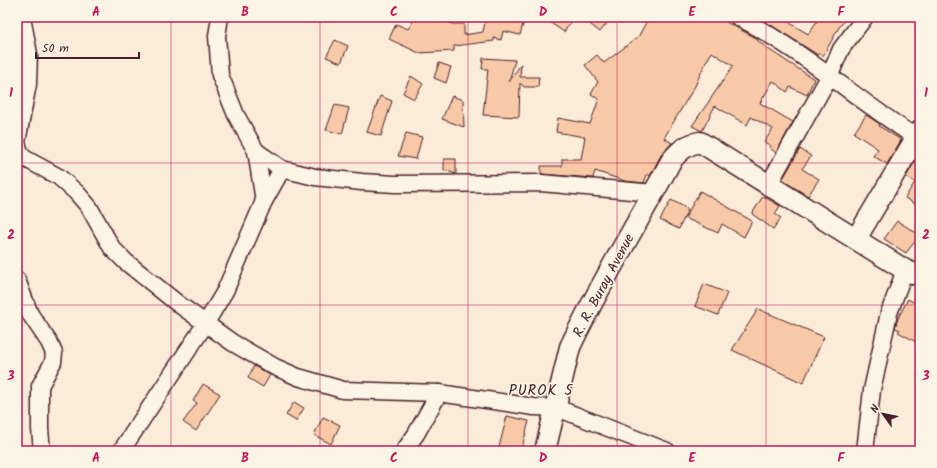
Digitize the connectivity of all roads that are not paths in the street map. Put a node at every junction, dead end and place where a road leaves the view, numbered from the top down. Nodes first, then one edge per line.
1 (22, 17) edge
2 (220, 17) edge
3 (738, 17) edge
4 (865, 17) edge
5 (830, 75) junction
6 (918, 136) edge
7 (256, 151) junction
8 (18, 160) edge
9 (282, 169) junction
10 (769, 184) junction
11 (654, 193) junction
12 (264, 201) junction
13 (856, 239) junction
14 (913, 273) edge
15 (17, 280) edge
16 (206, 323) junction
17 (439, 393) junction
18 (557, 408) junction
19 (42, 451) edge
20 (121, 451) edge
21 (404, 451) edge
22 (545, 451) edge
23 (668, 451) edge
24 (865, 451) edge

1 - 8 street
2 - 7 street
3 - 5 street
4 - 5 street
5 - 6 street
5 - 10 street
6 - 13 street
7 - 9 street
7 - 12 street
8 - 16 street
9 - 11 street
9 - 12 street
10 - 11 street, R. R. Buray Avenue
10 - 13 street
11 - 18 street, R. R. Buray Avenue
12 - 16 street
13 - 14 street
14 - 24 street
15 - 19 street
16 - 17 street
16 - 20 street
17 - 18 street
17 - 21 street
18 - 22 street, R. R. Buray Avenue
18 - 23 street

